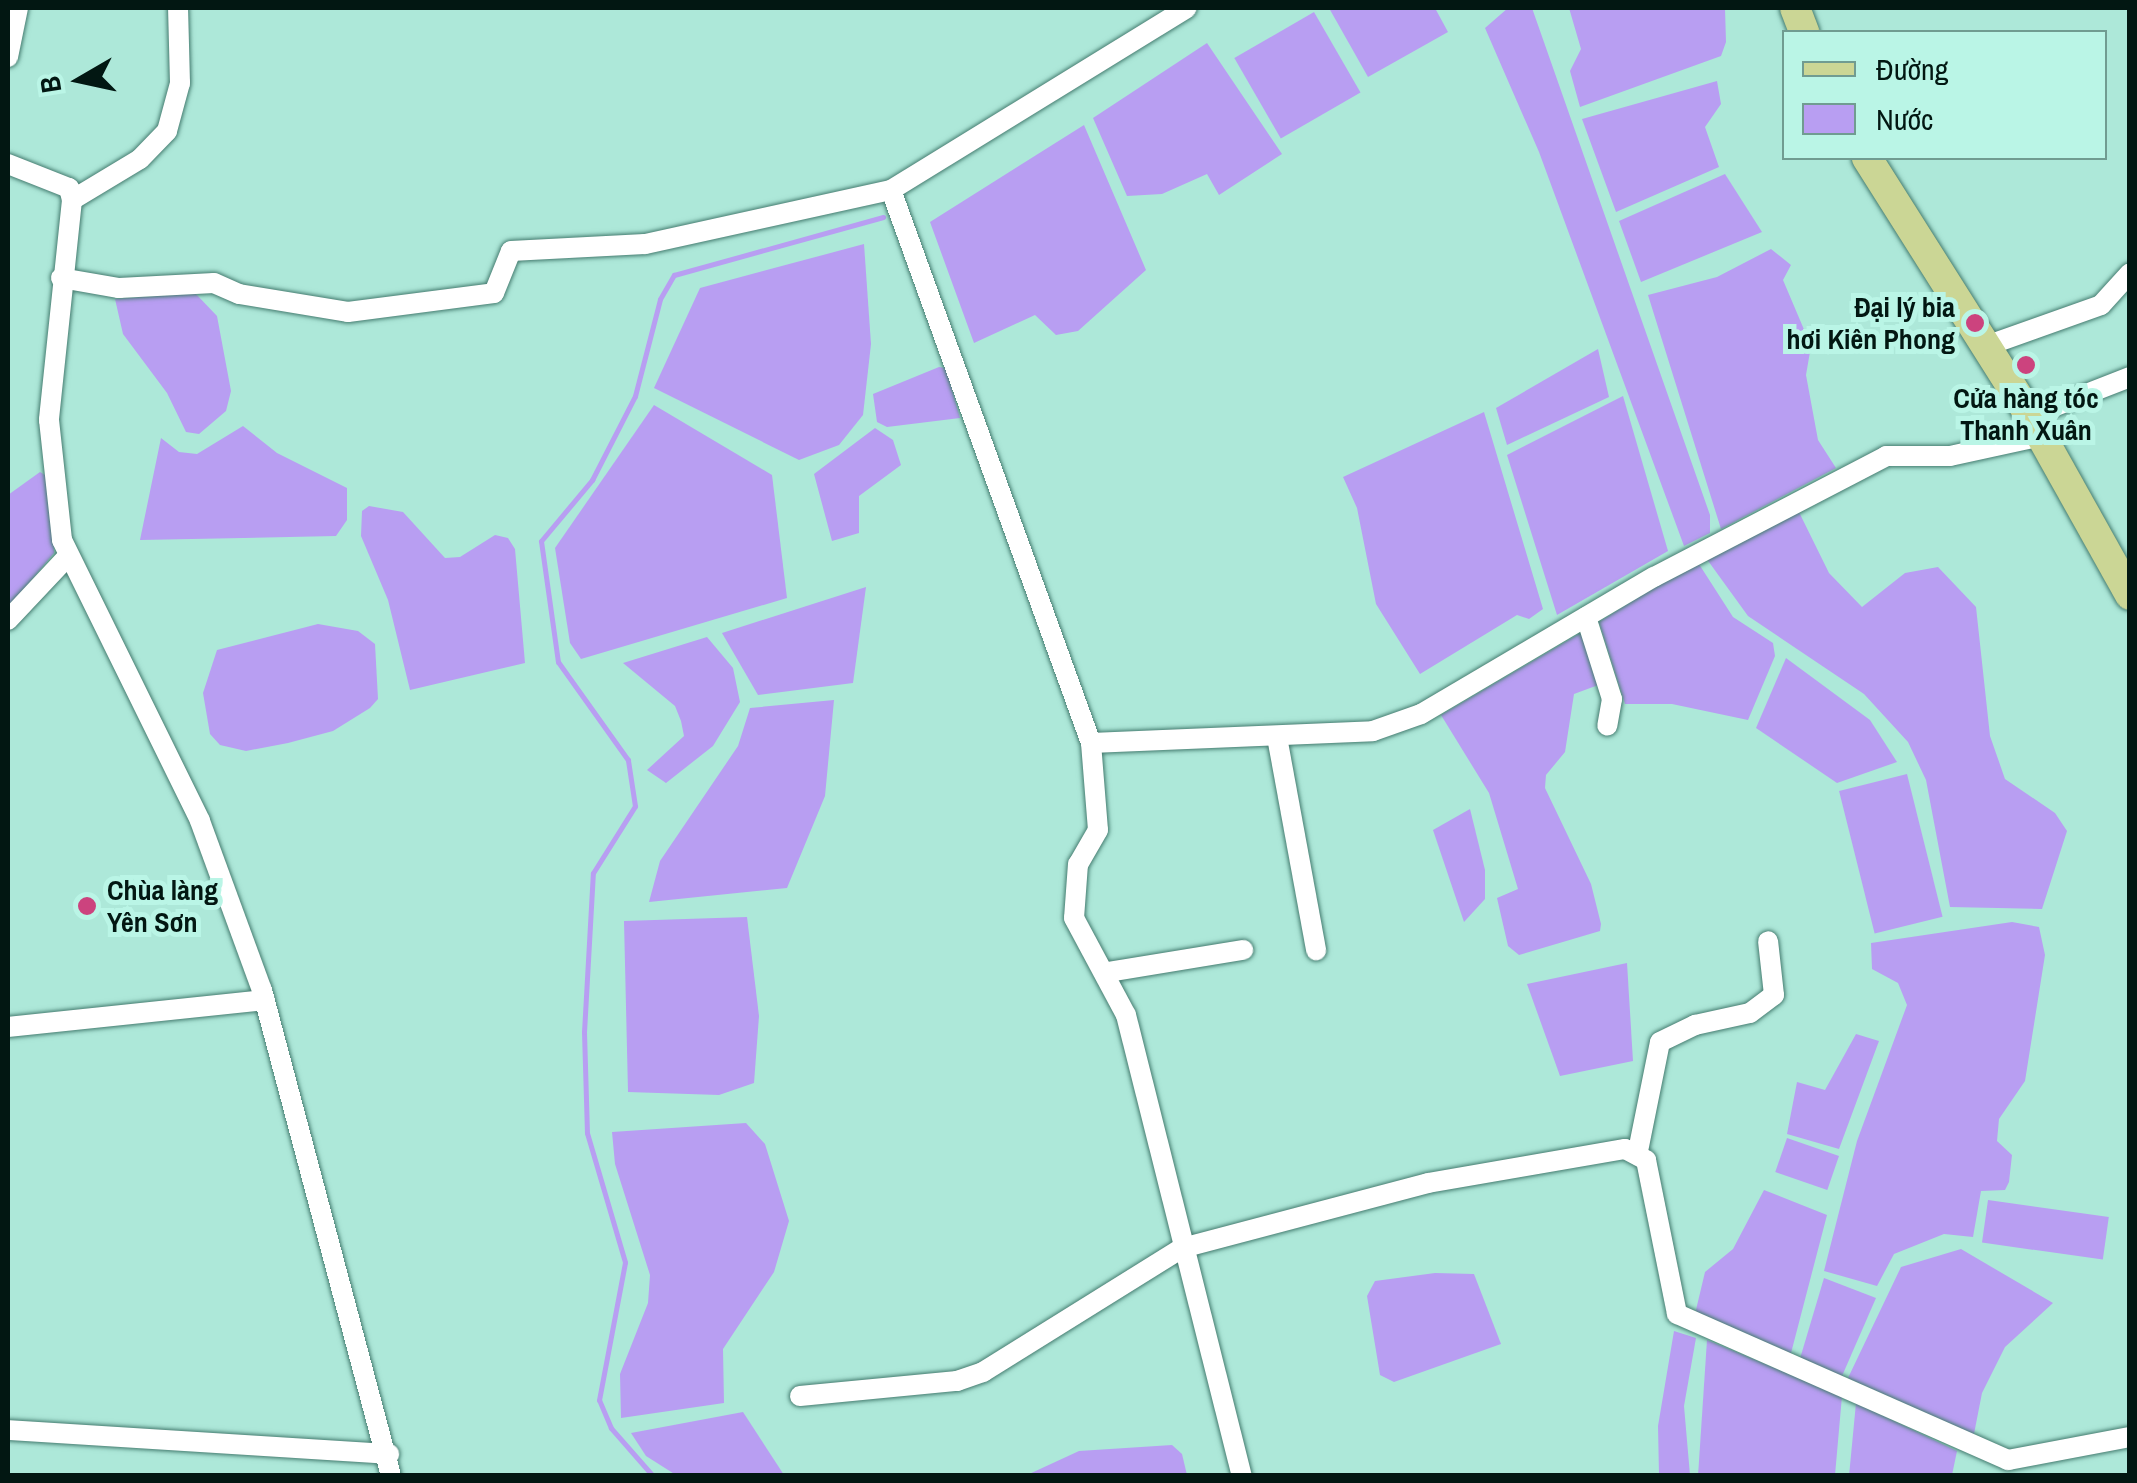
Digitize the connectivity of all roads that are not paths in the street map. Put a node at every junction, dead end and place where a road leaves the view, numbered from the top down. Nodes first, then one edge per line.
1 (178, 8) edge
2 (1187, 8) edge
3 (13, 14) edge
4 (8, 56) edge
5 (1868, 160) edge
6 (8, 164) edge
7 (891, 190) junction
8 (72, 200) junction
9 (2130, 273) edge
10 (60, 278) junction
11 (1986, 346) junction
12 (2130, 378) edge
13 (2036, 426) junction
14 (68, 556) junction
15 (2130, 595) edge
16 (1586, 616) junction
17 (8, 620) edge
18 (1608, 726) dead end
19 (1277, 737) junction
20 (1091, 743) junction
21 (1768, 940) dead end
22 (1243, 950) dead end
23 (1316, 950) dead end
24 (1108, 972) junction
25 (265, 1000) junction
26 (8, 1027) edge
27 (1638, 1151) junction
28 (1182, 1248) junction
29 (800, 1396) dead end
30 (8, 1430) edge
31 (2130, 1437) edge
32 (390, 1465) edge
33 (1242, 1476) edge

1 - 8 street
2 - 7 street
3 - 4 street
5 - 11 main road
6 - 8 street
7 - 10 street
7 - 20 street
8 - 10 street
9 - 11 street
10 - 14 street
11 - 13 main road
12 - 13 street
13 - 15 main road
13 - 16 street
14 - 17 street
14 - 25 street
16 - 18 street
16 - 19 street
19 - 20 street
19 - 23 street
20 - 24 street
21 - 27 street
22 - 24 street
24 - 28 street
25 - 26 street
25 - 32 street
27 - 28 street
27 - 31 street
28 - 29 street
28 - 33 street
30 - 32 street

